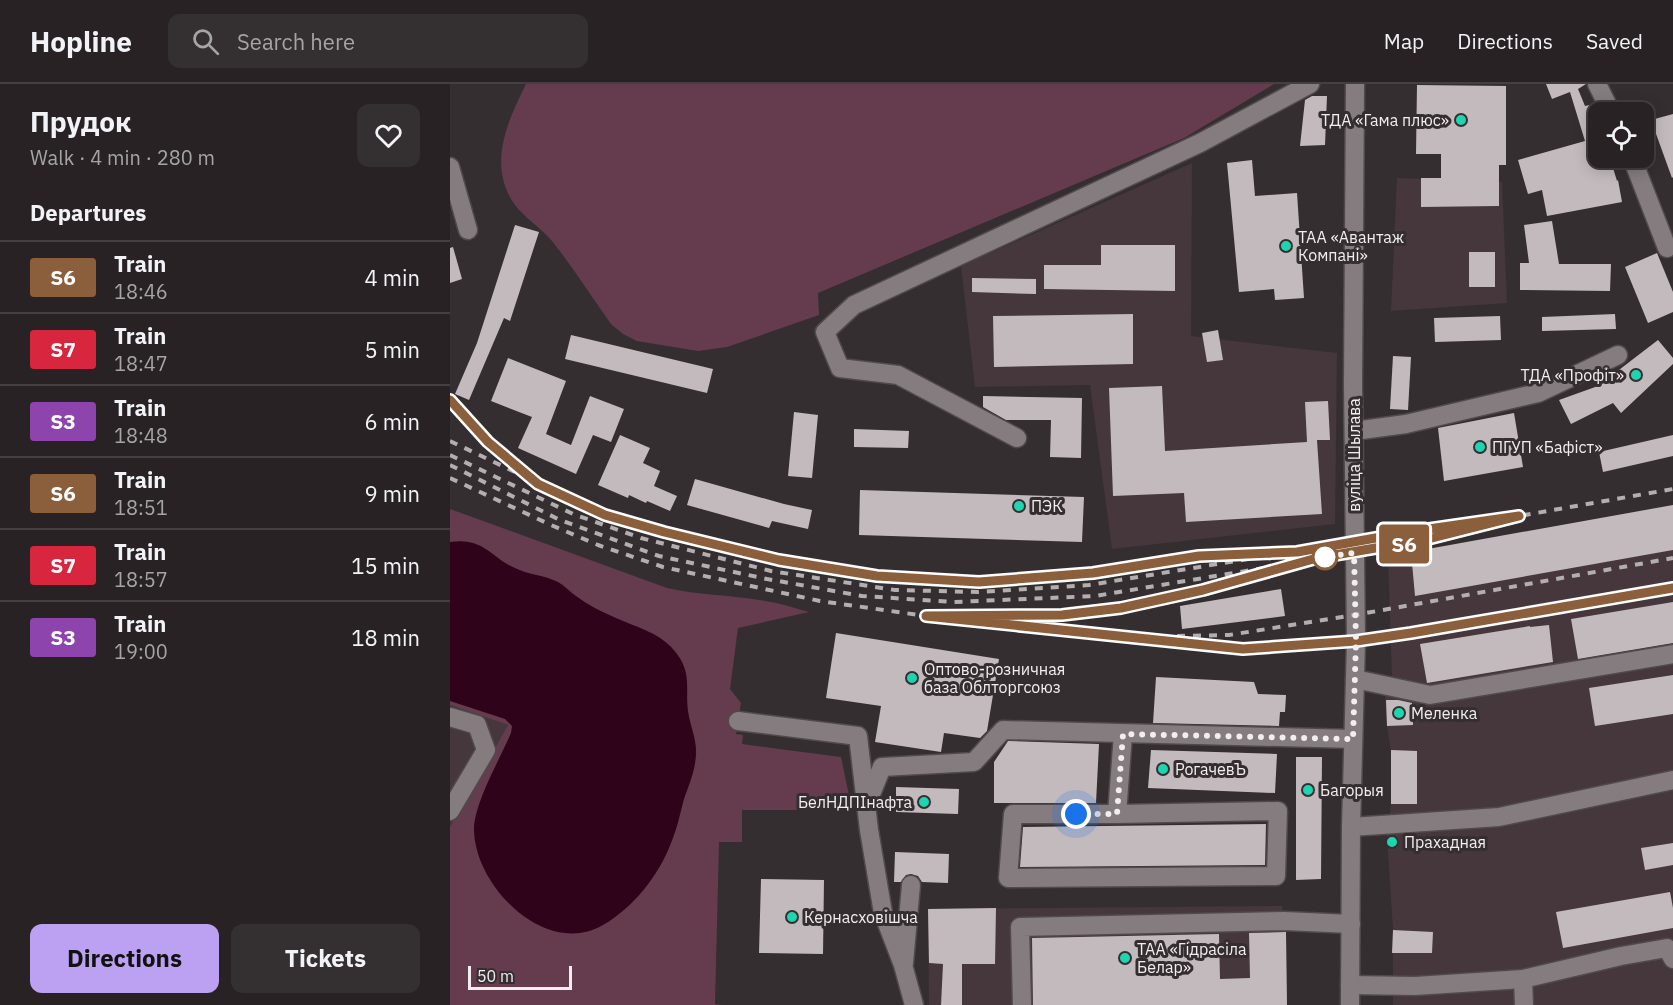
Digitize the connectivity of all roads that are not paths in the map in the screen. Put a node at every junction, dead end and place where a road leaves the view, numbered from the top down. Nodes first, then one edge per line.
1 (1310, 84) edge
2 (1355, 84) edge
3 (1598, 84) edge
4 (1606, 102) edge
5 (450, 167) edge
6 (1636, 168) edge
7 (468, 230) dead end
8 (1666, 248) dead end
9 (1618, 355) dead end
10 (1354, 431) junction
11 (1017, 438) dead end
12 (1673, 654) edge
13 (1355, 679) junction
14 (450, 717) edge
15 (738, 721) dead end
16 (1123, 734) junction
17 (1353, 739) junction
18 (1673, 780) edge
19 (867, 804) junction
20 (450, 811) edge
21 (1117, 814) junction
22 (1351, 827) junction
23 (911, 885) dead end
24 (1350, 924) junction
25 (1673, 959) edge
26 (903, 965) junction
27 (1523, 979) junction
28 (1350, 985) junction
29 (914, 1005) edge
30 (1022, 1005) edge
31 (1350, 1005) edge
32 (1524, 1005) edge

1 - 11 street
2 - 10 street, вуліца Шылава
3 - 4 street
5 - 7 street
6 - 8 street
9 - 10 street
10 - 13 street, вуліца Шылава
12 - 13 street
13 - 17 street, вуліца Шылава
14 - 20 street
15 - 19 street
16 - 17 street
16 - 19 street
16 - 21 street
17 - 22 street, вуліца Шылава
18 - 22 street
19 - 26 street
21 - 21 street
22 - 24 street, вуліца Шылава
23 - 26 street
24 - 28 street, вуліца Шылава
24 - 30 street
25 - 27 street
26 - 29 street
27 - 28 street
27 - 32 street
28 - 31 street, вуліца Шылава

